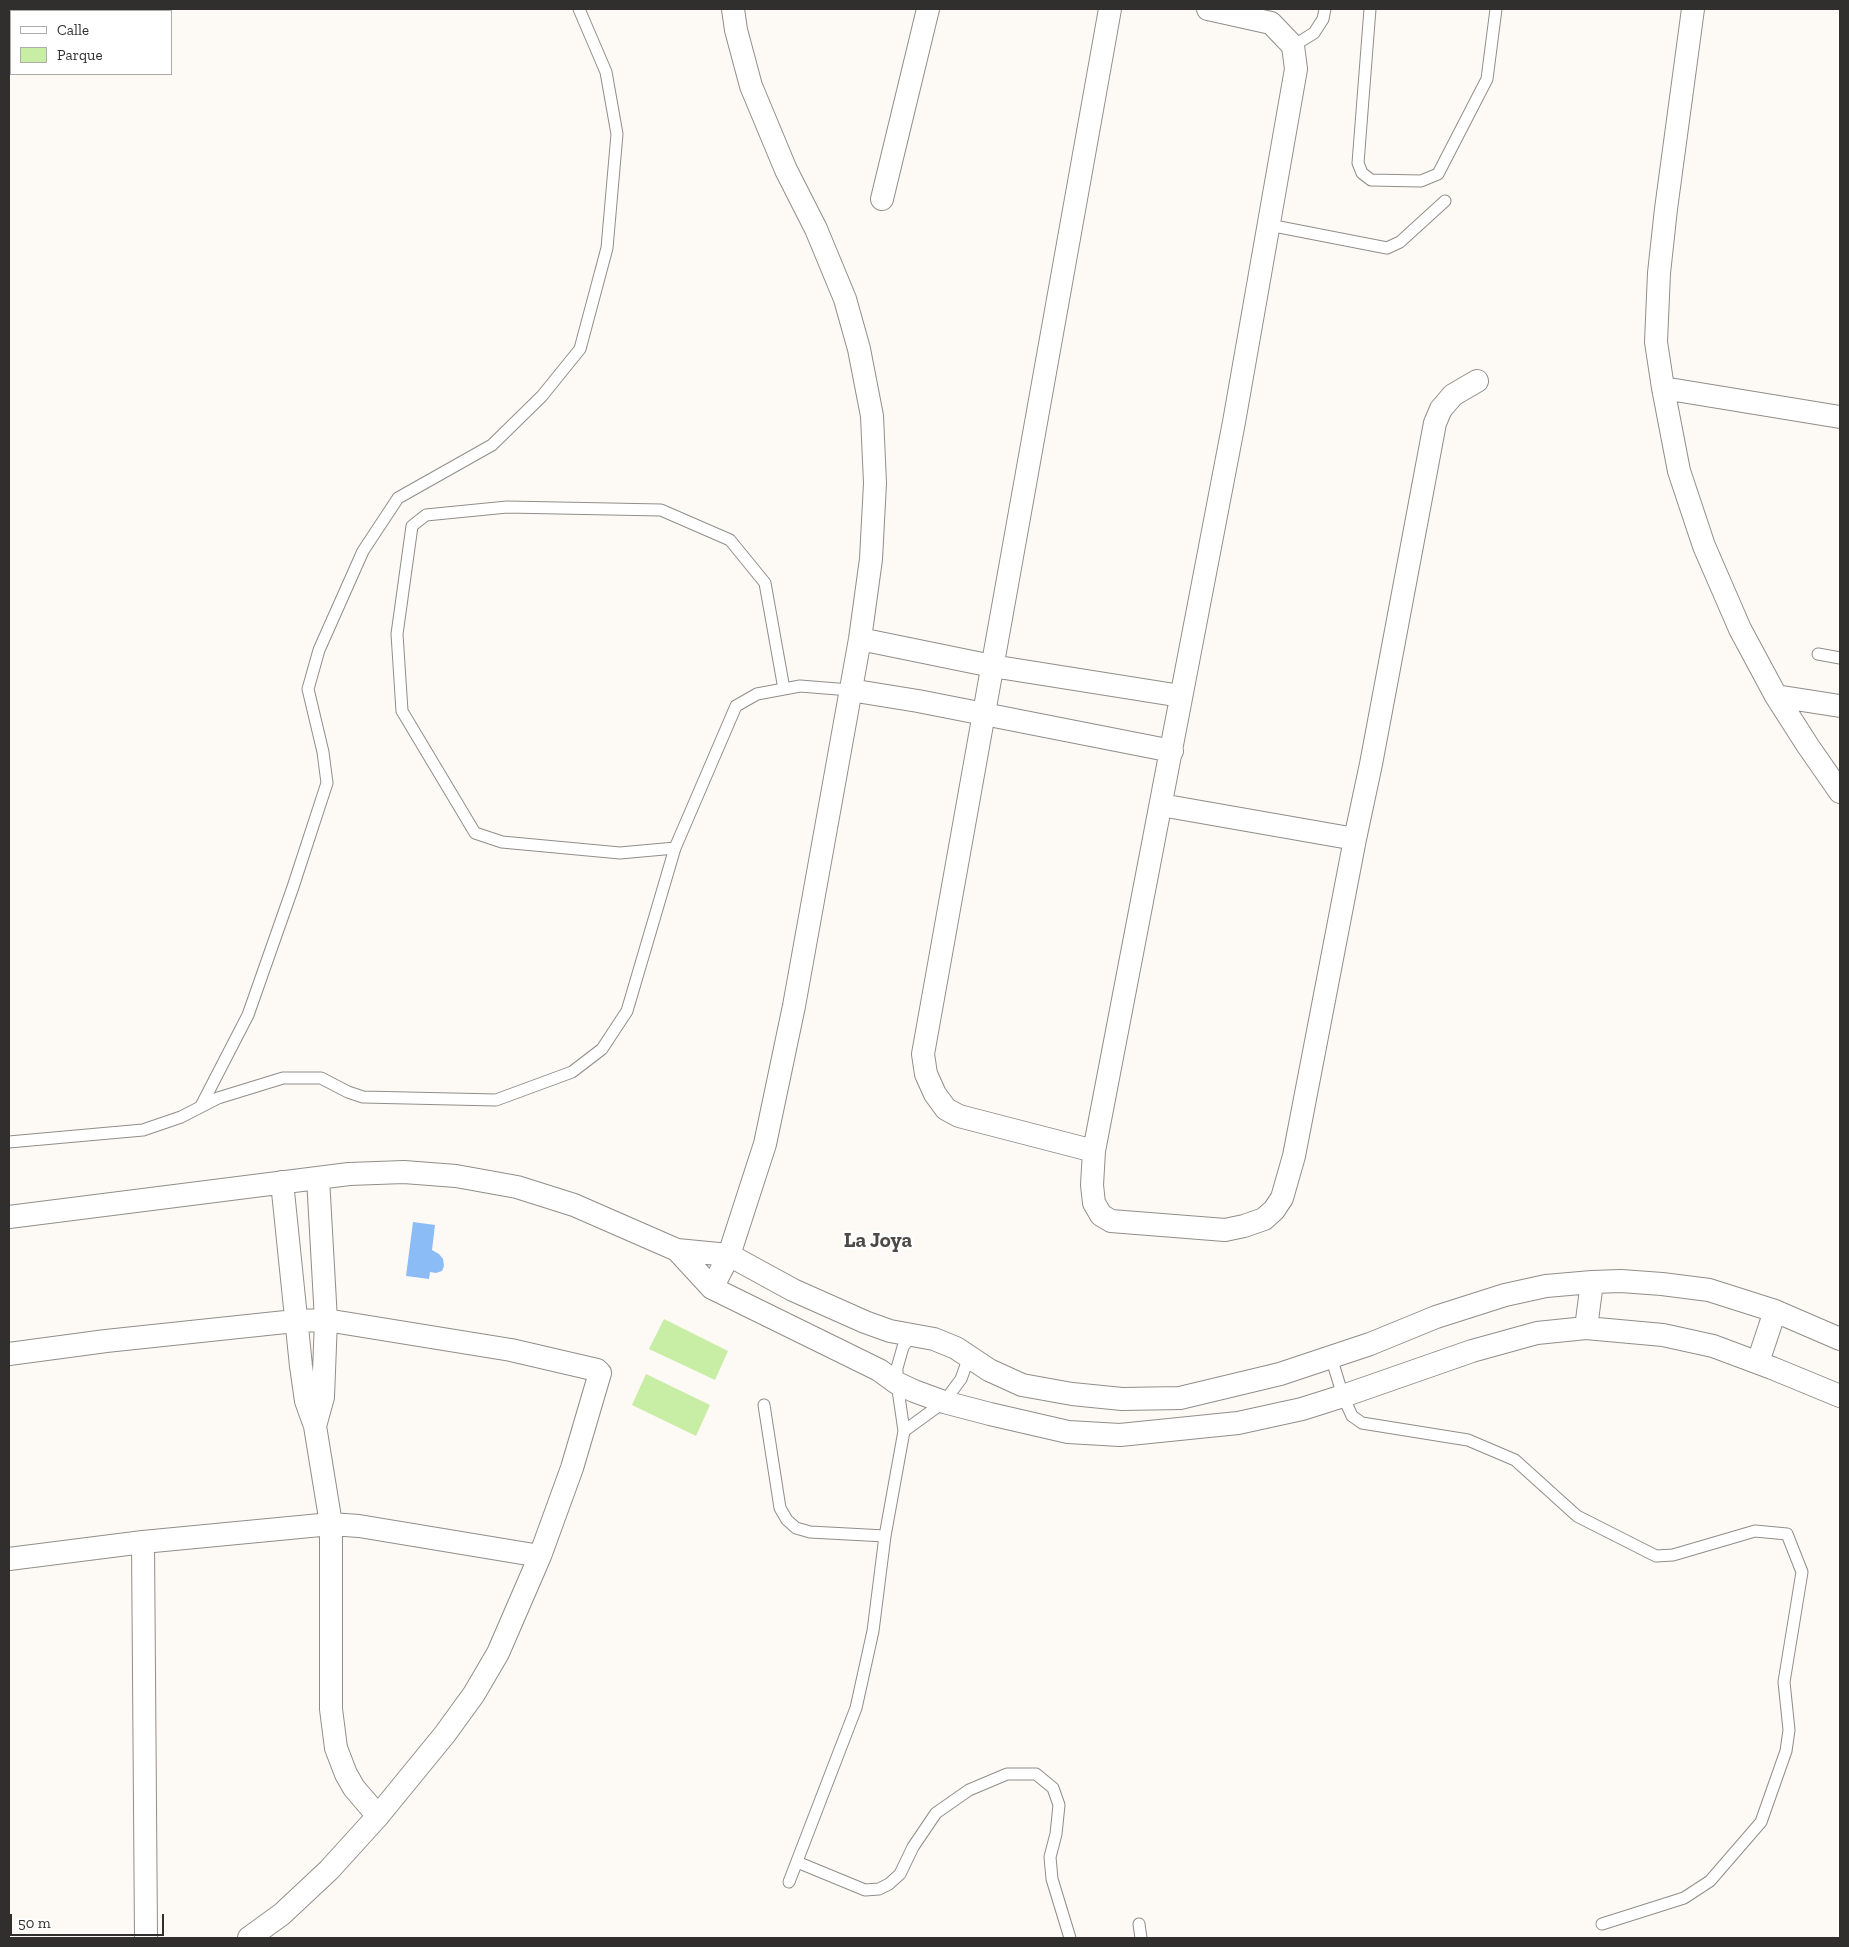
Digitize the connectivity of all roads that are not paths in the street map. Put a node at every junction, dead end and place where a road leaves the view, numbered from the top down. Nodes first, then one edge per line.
1 (579, 9) edge
2 (734, 9) edge
3 (928, 9) edge
4 (1110, 9) edge
5 (1208, 9) edge
6 (1325, 9) edge
7 (1370, 9) edge
8 (1496, 9) edge
9 (1693, 9) edge
10 (1293, 46) junction
11 (882, 199) dead end
12 (1445, 201) dead end
13 (1269, 225) junction
14 (1477, 381) dead end
15 (1663, 388) junction
16 (1840, 417) edge
17 (860, 639) junction
18 (1818, 654) dead end
19 (1840, 658) edge
20 (992, 666) junction
21 (784, 689) junction
22 (850, 690) junction
23 (1181, 696) junction
24 (1776, 696) junction
25 (1840, 706) edge
26 (984, 715) junction
27 (1172, 751) junction
28 (1840, 792) edge
29 (1162, 805) junction
30 (1355, 839) junction
31 (674, 848) junction
32 (201, 1106) junction
33 (9, 1142) edge
34 (1094, 1151) junction
35 (318, 1178) junction
36 (282, 1182) junction
37 (9, 1217) edge
38 (677, 1250) junction
39 (729, 1255) junction
40 (322, 1262) junction
41 (290, 1264) junction
42 (1592, 1282) junction
43 (712, 1288) junction
44 (1775, 1311) junction
45 (326, 1320) junction
46 (295, 1321) junction
47 (1586, 1328) junction
48 (911, 1336) junction
49 (1840, 1339) edge
50 (9, 1354) edge
51 (969, 1357) junction
52 (1331, 1358) junction
53 (1758, 1362) junction
54 (897, 1383) junction
55 (1343, 1396) junction
56 (1840, 1396) edge
57 (944, 1402) junction
58 (764, 1405) dead end
59 (315, 1426) junction
60 (904, 1431) junction
61 (332, 1524) junction
62 (885, 1536) junction
63 (143, 1542) junction
64 (540, 1556) junction
65 (9, 1560) edge
66 (378, 1816) junction
67 (797, 1862) junction
68 (789, 1882) dead end
69 (1139, 1924) dead end
70 (1602, 1924) dead end
71 (146, 1938) edge
72 (249, 1938) edge
73 (1070, 1938) edge
74 (1141, 1938) edge

1 - 32 lane
2 - 17 street
3 - 11 street
4 - 20 street
5 - 10 street
6 - 10 lane
7 - 8 lane
9 - 15 street
10 - 13 street
12 - 13 lane
13 - 23 street
14 - 30 street
15 - 16 street
15 - 24 street
17 - 20 street
17 - 22 street
18 - 19 lane
20 - 23 street
20 - 26 street
21 - 22 lane
21 - 31 lane
21 - 31 lane
22 - 26 street
22 - 39 street
23 - 27 street
24 - 25 street
24 - 28 street
26 - 27 street
26 - 34 street
27 - 29 street
29 - 30 street
29 - 34 street
30 - 34 street
31 - 32 lane
32 - 33 lane
35 - 36 street
35 - 38 street
35 - 40 street
36 - 37 street
36 - 41 street
38 - 39 street
38 - 43 street
39 - 43 street
39 - 48 street
40 - 41 street
40 - 45 street
41 - 46 street
42 - 44 street
42 - 47 street
42 - 52 street
43 - 54 street
44 - 49 street
44 - 53 street
45 - 46 street
45 - 59 street
45 - 64 street
46 - 50 street
46 - 59 street
47 - 53 street
47 - 55 street
48 - 51 street
48 - 54 lane
51 - 52 street
51 - 57 lane
52 - 55 lane
53 - 56 street
54 - 57 street
54 - 60 lane
55 - 57 street
55 - 70 lane
57 - 60 lane
58 - 62 lane
59 - 61 street
60 - 62 lane
61 - 63 street
61 - 64 street
61 - 66 street
62 - 67 lane
63 - 65 street
63 - 71 street
64 - 66 street
66 - 72 street
67 - 68 lane
67 - 73 lane
69 - 74 lane

